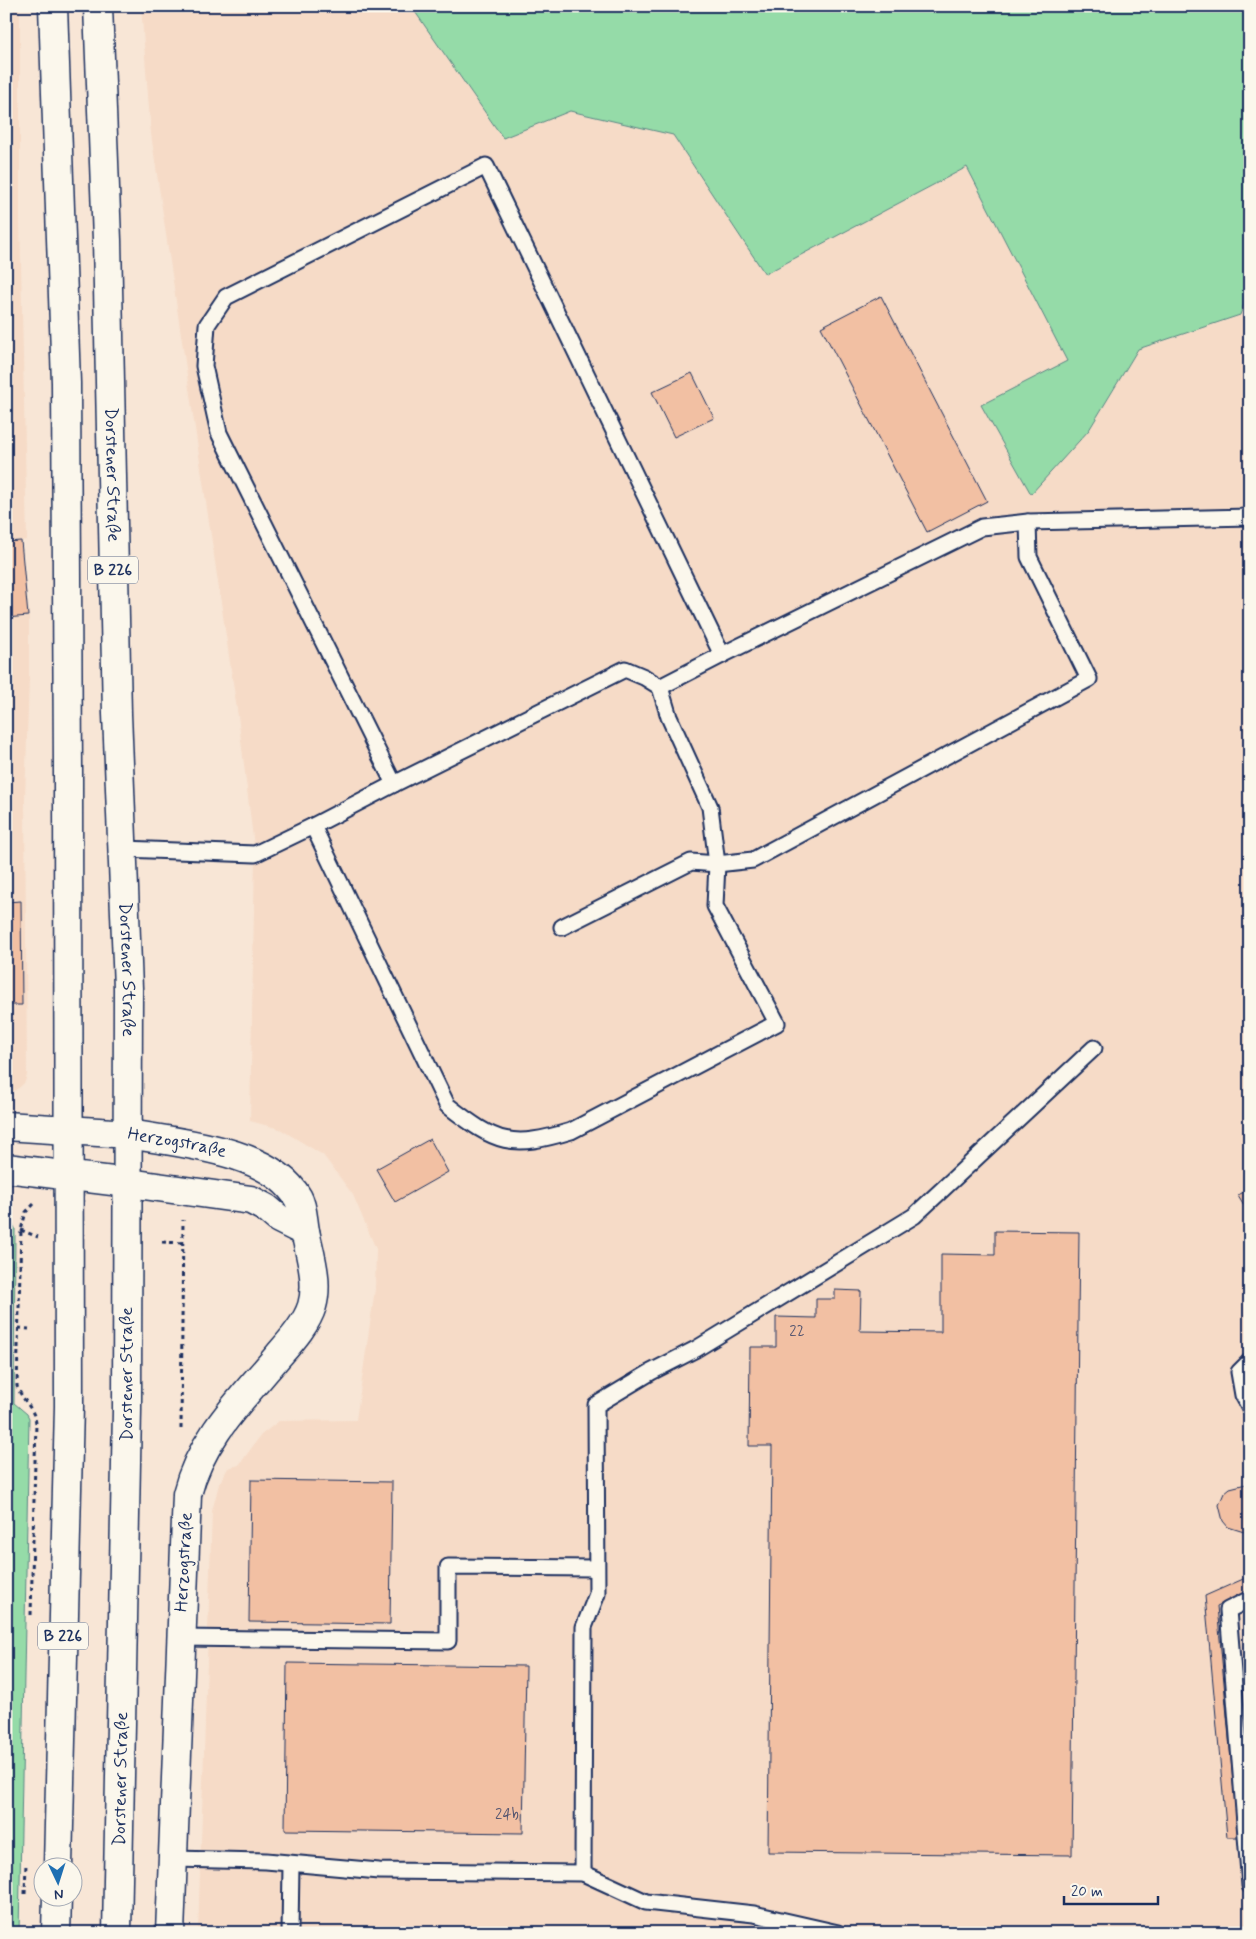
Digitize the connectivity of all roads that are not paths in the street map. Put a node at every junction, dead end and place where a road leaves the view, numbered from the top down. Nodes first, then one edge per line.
1 (53, 6) edge
2 (98, 6) edge
3 (1250, 516) edge
4 (1028, 522) junction
5 (722, 654) junction
6 (660, 687) junction
7 (394, 784) junction
8 (313, 826) junction
9 (124, 849) junction
10 (717, 864) junction
11 (562, 926) dead end
12 (1094, 1048) dead end
13 (6, 1126) edge
14 (68, 1130) junction
15 (129, 1134) junction
16 (6, 1168) edge
17 (68, 1176) junction
18 (129, 1183) junction
19 (305, 1232) junction
20 (1250, 1362) edge
21 (1250, 1408) edge
22 (596, 1568) junction
23 (1250, 1599) edge
24 (181, 1638) junction
25 (58, 1856) edge
26 (174, 1859) junction
27 (291, 1864) junction
28 (583, 1873) junction
29 (1250, 1886) edge
30 (57, 1906) edge
31 (56, 1933) edge
32 (117, 1933) edge
33 (170, 1933) edge
34 (290, 1933) edge
35 (838, 1933) edge

1 - 14 main road, B 226
2 - 9 main road, Dorstener Straße / B 226
3 - 4 lane
4 - 5 lane
4 - 10 lane
5 - 6 lane
5 - 7 lane
6 - 7 lane
6 - 10 lane
7 - 8 lane
8 - 9 lane
8 - 10 lane
9 - 15 main road, Dorstener Straße / B 226
10 - 11 lane
12 - 22 lane
13 - 14 main road, Herzogstraße
14 - 15 main road, Herzogstraße
14 - 17 main road, B 226
15 - 18 main road, Dorstener Straße / B 226
15 - 19 main road, Herzogstraße
16 - 17 main road
17 - 18 main road
17 - 25 main road, B 226
18 - 19 main road
18 - 32 main road, Dorstener Straße / B 226
19 - 24 main road, Herzogstraße
20 - 21 lane
22 - 24 lane
22 - 28 lane
23 - 29 lane
24 - 26 main road, Herzogstraße
26 - 27 lane
26 - 33 main road, Herzogstraße
27 - 28 lane
27 - 34 lane
28 - 35 lane
30 - 31 main road

